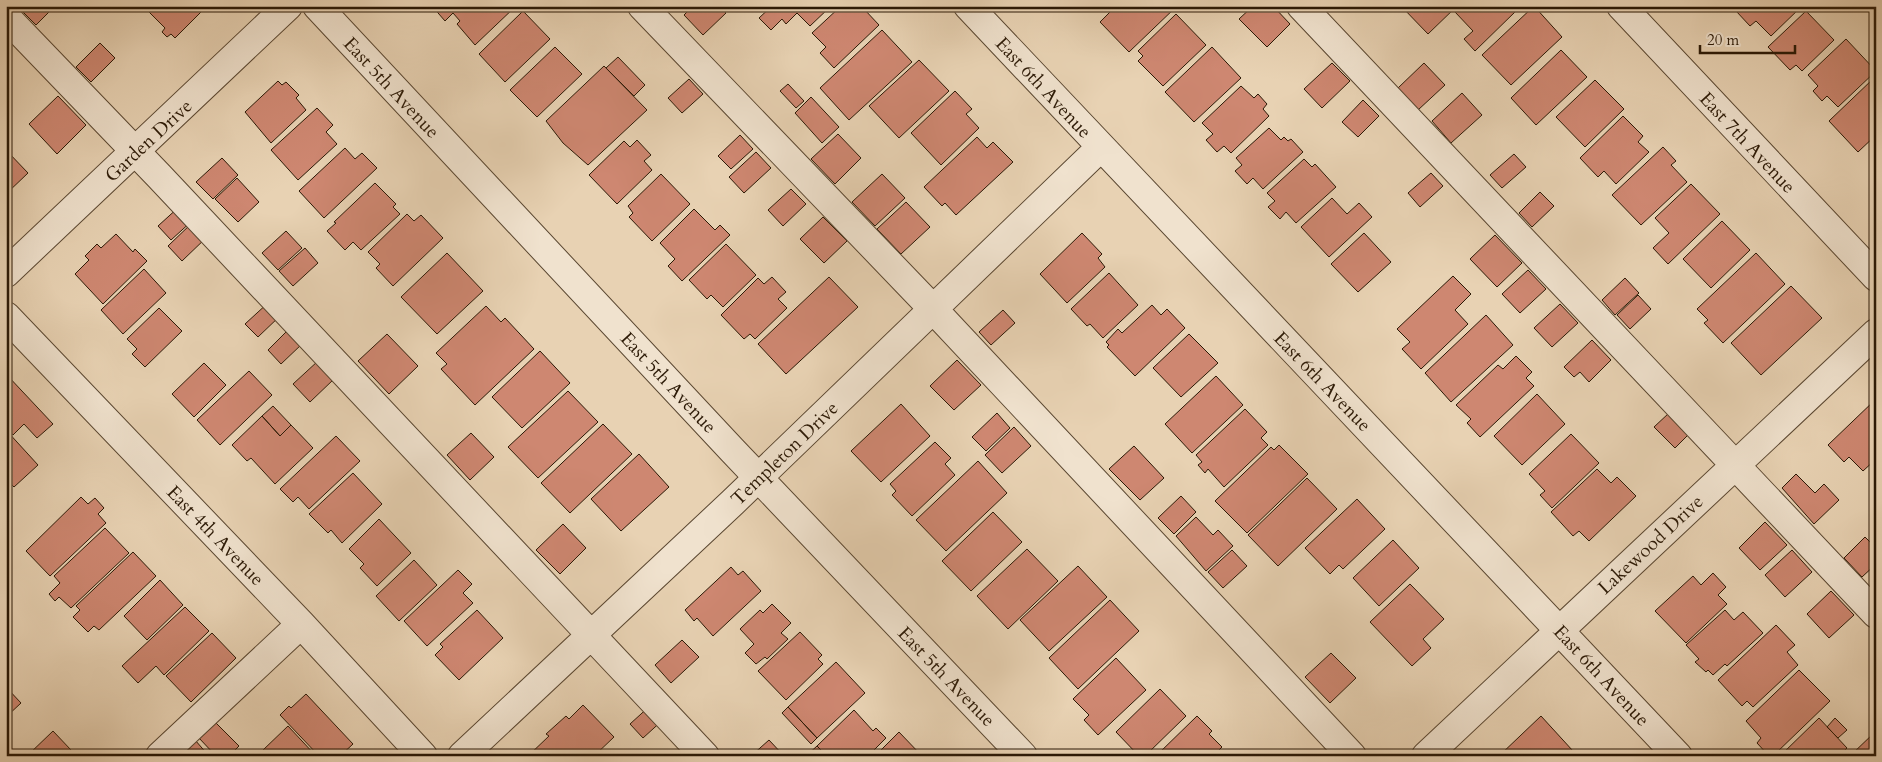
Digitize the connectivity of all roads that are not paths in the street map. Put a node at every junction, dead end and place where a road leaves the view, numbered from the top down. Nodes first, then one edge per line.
1 (288, 6) edge
2 (317, 6) edge
3 (642, 6) edge
4 (968, 6) edge
5 (1301, 6) edge
6 (1620, 6) edge
7 (6, 17) edge
8 (1101, 147) junction
9 (136, 152) junction
10 (6, 273) edge
11 (1876, 277) edge
12 (933, 309) junction
13 (6, 316) edge
14 (1876, 333) edge
15 (1735, 464) junction
16 (759, 478) junction
17 (1876, 614) edge
18 (301, 624) junction
19 (1560, 630) junction
20 (593, 635) junction
21 (160, 756) edge
22 (423, 756) edge
23 (462, 756) edge
24 (705, 756) edge
25 (1023, 756) edge
26 (1352, 756) edge
27 (1426, 756) edge
28 (1678, 756) edge

1 - 9 street, Garden Drive
2 - 16 street, East 5th Avenue
3 - 12 street
4 - 8 street, East 6th Avenue
5 - 15 street
6 - 11 street, East 7th Avenue
7 - 9 street
8 - 12 street, Templeton Drive
8 - 19 street, East 6th Avenue
9 - 10 street, Garden Drive
9 - 20 street
12 - 16 street, Templeton Drive
12 - 26 street
13 - 18 street, East 4th Avenue
14 - 15 street, Lakewood Drive
15 - 17 street
15 - 19 street, Lakewood Drive
16 - 20 street, Templeton Drive
16 - 25 street, East 5th Avenue
18 - 21 street
18 - 22 street, East 4th Avenue
19 - 27 street, Lakewood Drive
19 - 28 street, East 6th Avenue
20 - 23 street, Templeton Drive
20 - 24 street

